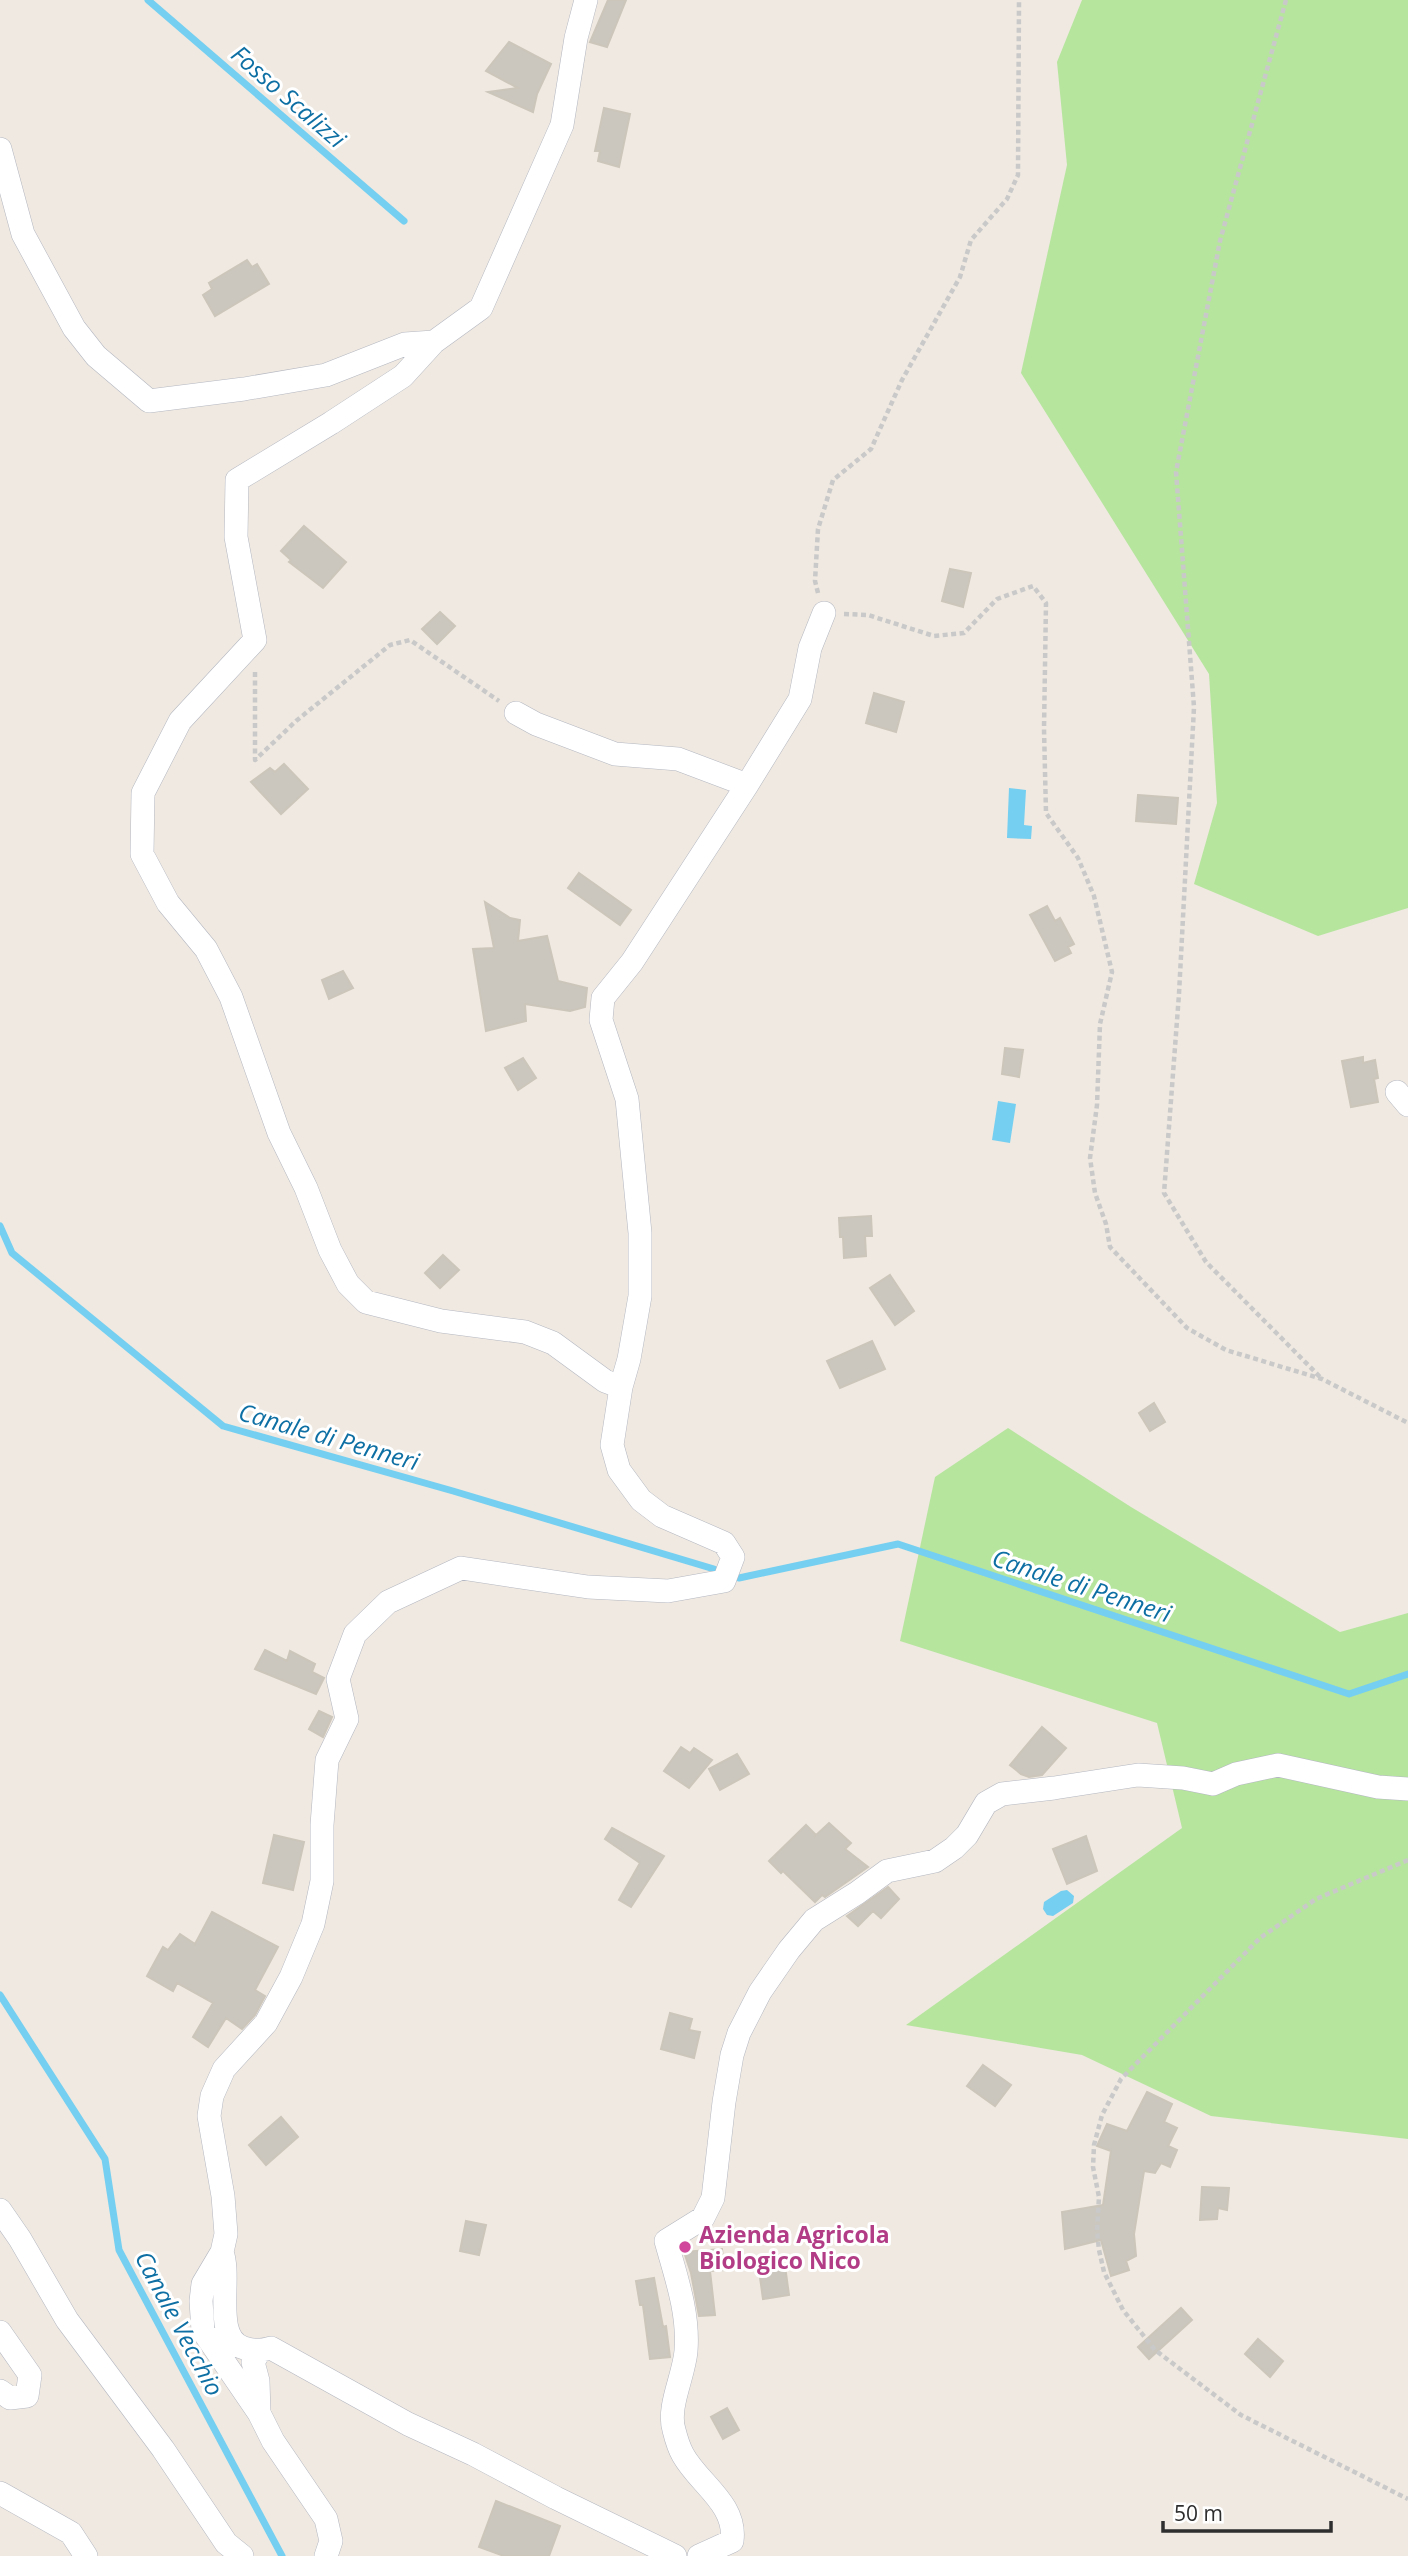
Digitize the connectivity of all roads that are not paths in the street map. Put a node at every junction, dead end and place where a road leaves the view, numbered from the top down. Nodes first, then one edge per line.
1 (586, 0) edge
2 (0, 149) edge
3 (434, 342) junction
4 (824, 613) road end
5 (516, 713) road end
6 (747, 785) junction
7 (621, 1387) junction
8 (1408, 1789) edge
9 (0, 2210) edge
10 (222, 2252) junction
11 (0, 2332) edge
12 (259, 2351) junction
13 (0, 2391) edge
14 (259, 2413) junction
15 (0, 2493) edge
16 (86, 2556) edge
17 (243, 2556) edge
18 (326, 2556) edge
19 (676, 2556) edge
20 (699, 2556) edge

1 - 3 street
2 - 3 street
3 - 7 street
4 - 6 street
5 - 6 street
6 - 7 street
7 - 10 street
8 - 20 street
9 - 17 street
10 - 12 street
10 - 14 street
11 - 13 street
12 - 14 street
12 - 19 street
14 - 18 street
15 - 16 street

